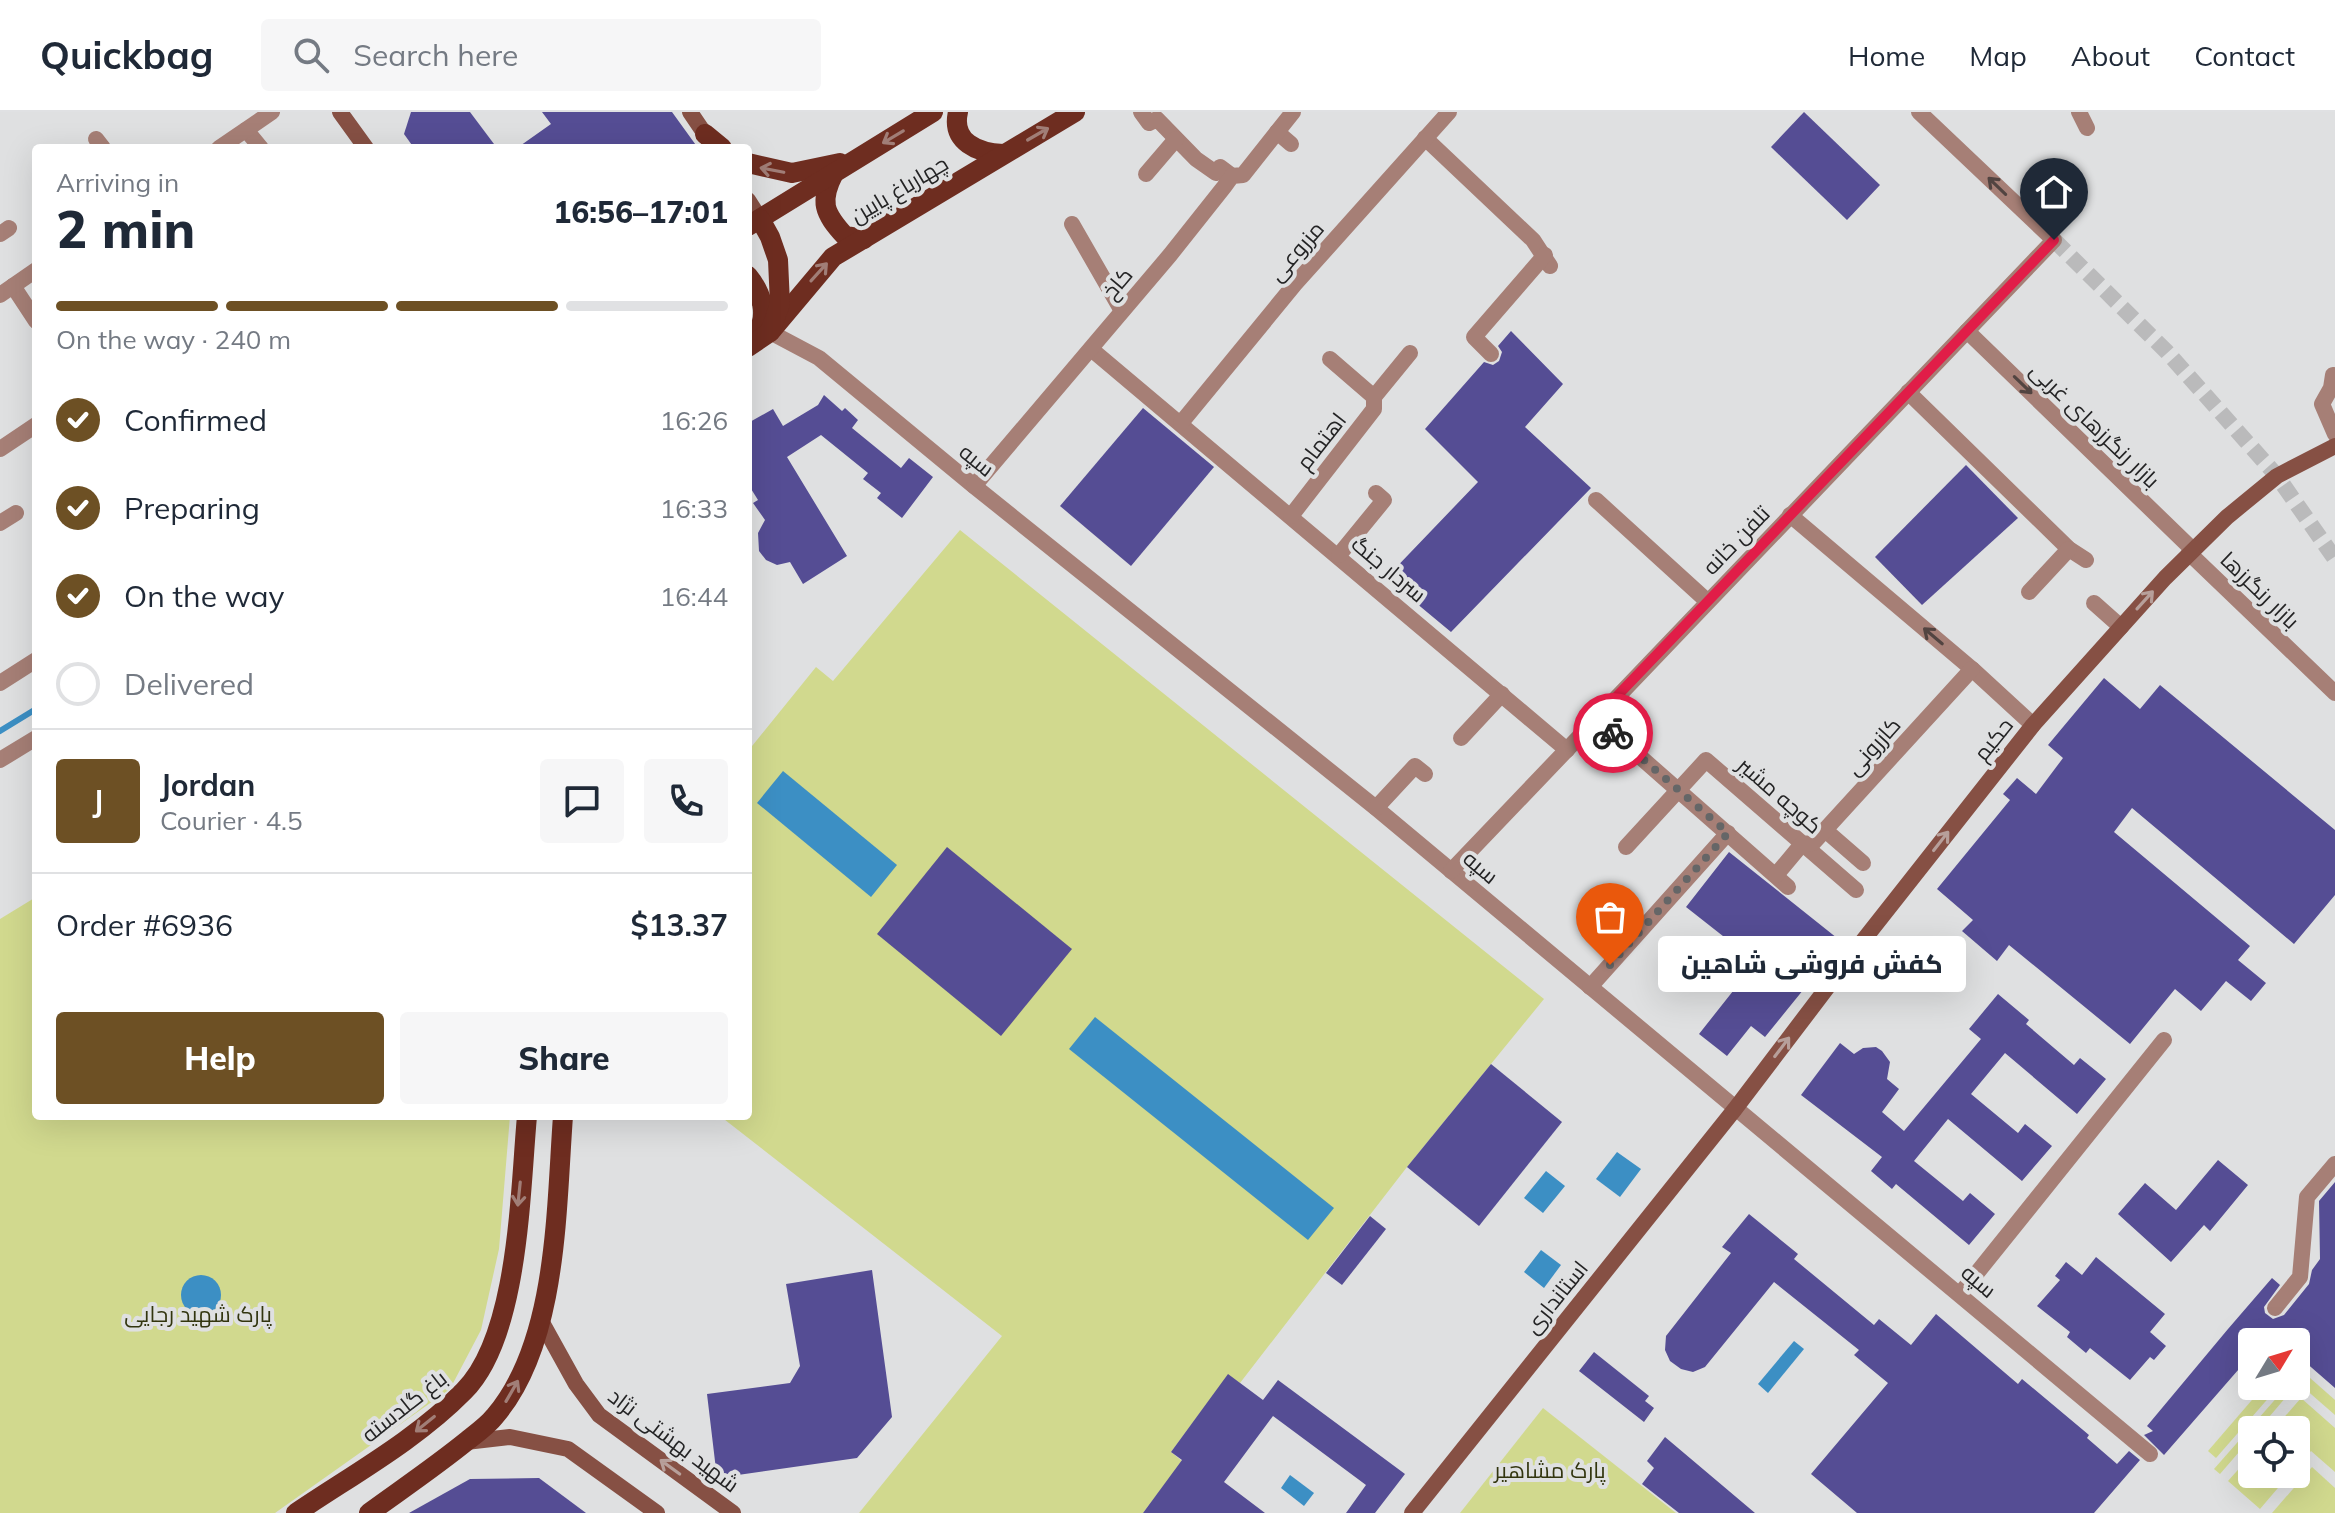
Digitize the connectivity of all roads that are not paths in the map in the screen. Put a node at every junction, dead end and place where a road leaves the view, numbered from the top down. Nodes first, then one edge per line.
1 (272, 112) edge
2 (340, 112) edge
3 (690, 112) edge
4 (933, 112) edge
5 (958, 112) edge
6 (1075, 112) edge
7 (1141, 112) edge
8 (1293, 112) edge
9 (1449, 112) edge
10 (2079, 112) edge
11 (1922, 113) edge
12 (2087, 128) dead end
13 (246, 130) junction
14 (1277, 132) junction
15 (1425, 138) junction
16 (1176, 139) junction
17 (710, 141) edge
18 (225, 144) edge
19 (258, 144) edge
20 (363, 144) edge
21 (1291, 144) dead end
22 (1003, 154) junction
23 (852, 161) junction
24 (752, 164) edge
25 (834, 173) junction
26 (1146, 174) dead end
27 (1232, 176) junction
28 (754, 223) edge
29 (1072, 224) dead end
30 (864, 239) junction
31 (32, 273) edge
32 (752, 283) edge
33 (7, 290) edge
34 (1122, 311) junction
35 (32, 317) edge
36 (1967, 331) junction
37 (770, 332) junction
38 (752, 339) edge
39 (752, 343) edge
40 (1091, 349) junction
41 (1410, 353) dead end
42 (1491, 354) dead end
43 (1330, 359) dead end
44 (2333, 375) dead end
45 (1908, 392) junction
46 (1374, 397) junction
47 (1181, 423) junction
48 (32, 428) edge
49 (2335, 434) edge
50 (2335, 446) edge
51 (0, 449) edge
52 (974, 486) junction
53 (1376, 493) dead end
54 (1596, 500) dead end
55 (16, 513) dead end
56 (1790, 515) junction
57 (1291, 516) junction
58 (0, 523) edge
59 (2069, 549) junction
60 (2191, 552) junction
61 (1339, 555) junction
62 (2086, 560) dead end
63 (2029, 592) dead end
64 (1707, 601) junction
65 (2094, 603) dead end
66 (2121, 627) junction
67 (32, 663) edge
68 (1972, 669) junction
69 (0, 683) edge
70 (2335, 693) edge
71 (1502, 694) junction
72 (1596, 718) junction
73 (2033, 725) junction
74 (1461, 738) dead end
75 (32, 740) edge
76 (1567, 750) junction
77 (0, 760) edge
78 (1425, 774) dead end
79 (1677, 789) junction
80 (1376, 808) junction
81 (1825, 830) junction
82 (1728, 833) junction
83 (1802, 844) junction
84 (1626, 847) dead end
85 (1863, 863) dead end
86 (1451, 871) junction
87 (1856, 890) dead end
88 (1590, 987) junction
89 (2164, 1040) dead end
90 (1735, 1109) junction
91 (527, 1120) edge
92 (563, 1120) edge
93 (2335, 1164) edge
94 (1960, 1294) junction
95 (2275, 1308) dead end
96 (540, 1319) junction
97 (466, 1442) junction
98 (2150, 1454) dead end
99 (296, 1513) edge
100 (369, 1513) edge
101 (657, 1513) edge
102 (733, 1513) edge
103 (1412, 1513) edge

1 - 13 street
2 - 20 main road
3 - 17 main road
4 -> 23 main road
5 - 22 main road
22 -> 6 main road, چهارباغ پایین
7 - 16 street
8 - 14 street, کاخ
9 - 15 street, مزروعی
10 - 12 street
36 -> 11 street, تلفن خانه
13 - 18 street
13 - 19 street
14 - 21 street
14 - 27 street, کاخ
15 - 42 street
15 - 47 street, مزروعی
16 - 26 street
16 - 27 street
22 - 30 main road, چهارباغ پایین
23 -> 24 main road
23 - 25 main road
25 - 28 main road
25 - 30 main road
27 - 34 street, کاخ
28 - 37 main road
29 - 34 street
37 -> 30 main road, چهارباغ پایین
31 - 33 street
32 - 38 main road
33 - 35 street
34 - 40 street, کاخ
36 - 45 street, تلفن خانه
36 -> 60 street, بازار رنگرزهای غربی
37 - 39 main road, چهارباغ پایین
37 - 52 street, سپه
40 - 47 street, سردار جنگ
40 - 52 street, کاخ
41 - 46 street, اهتمام
43 - 46 street
44 - 49 street
45 - 56 street, تلفن خانه
45 - 59 street
46 - 57 street, اهتمام
47 - 57 street, سردار جنگ
48 - 51 street
50 - 60 main road, حکیم
52 - 80 street, سپه
53 - 61 street
54 - 64 street
55 - 58 street
56 - 64 street, تلفن خانه
68 -> 56 street
57 - 61 street, سردار جنگ
59 - 62 street
59 - 63 street
66 -> 60 main road, حکیم
60 - 70 street, بازار رنگرزها
61 - 71 street, سردار جنگ
64 - 72 street, تلفن خانه
65 - 66 street
66 - 73 main road, حکیم
67 - 69 street
68 - 73 street
68 - 81 street, کازرونی
71 - 74 street
71 - 76 street, سردار جنگ
72 - 76 street, تلفن خانه
72 - 79 street
90 -> 73 main road, حکیم
75 - 77 street
76 - 86 street, تلفن خانه
78 - 80 street
79 - 82 street
79 - 83 street, كوچه مشير
79 - 84 street
80 - 86 street, سپه
81 - 83 street, کازرونی
81 - 85 street
82 - 83 street, کازرونی
82 - 88 street
83 - 87 street, كوچه مشير
86 - 88 street, سپه
88 - 90 street, سپه
89 - 94 street
90 - 94 street, سپه
90 - 103 main road, استانداری
91 -> 99 main road, باغ گلدسته
92 - 96 main road
93 - 95 street
94 - 98 street, سپه
97 -> 96 main road
102 -> 96 main road, شهید بهشتی نژاد
97 - 100 main road
97 - 101 main road

